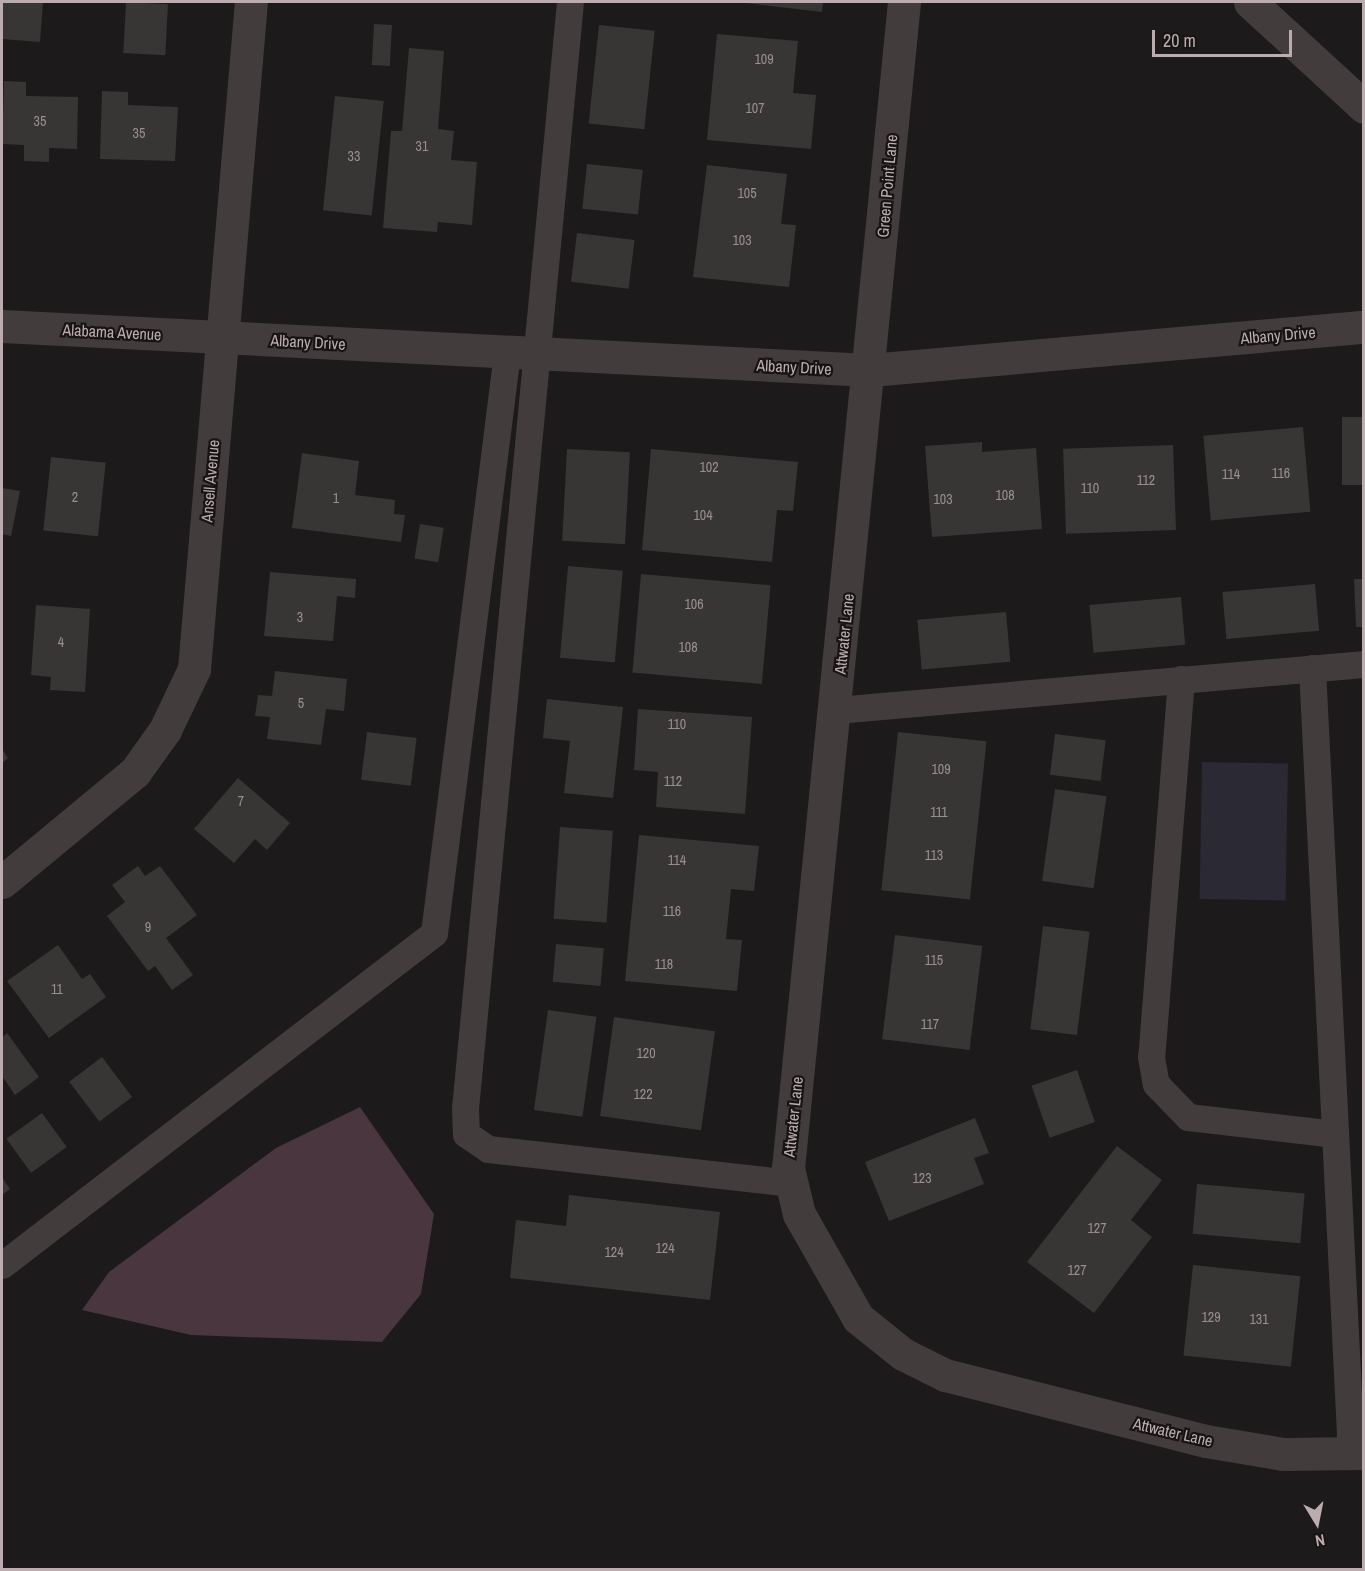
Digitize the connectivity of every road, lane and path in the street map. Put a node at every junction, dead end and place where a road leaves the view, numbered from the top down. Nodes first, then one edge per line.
1 (251, 2) edge
2 (570, 2) edge
3 (904, 2) edge
4 (1250, 2) edge
5 (1364, 107) edge
6 (2, 326) edge
7 (1364, 327) edge
8 (222, 338) junction
9 (521, 353) junction
10 (870, 370) junction
11 (1364, 664) edge
12 (1312, 668) junction
13 (1181, 679) junction
14 (836, 710) junction
15 (2, 882) edge
16 (1335, 1134) junction
17 (791, 1183) junction
18 (2, 1265) edge
19 (1357, 1453) edge

1 - 8 street, Ansell Avenue
2 - 9 lane
3 - 10 street, Green Point Lane
4 - 5 street
6 - 8 street, Alabama Avenue
7 - 10 street, Albany Drive
8 - 9 street, Albany Drive
8 - 15 street, Ansell Avenue
9 - 10 street, Albany Drive
9 - 17 lane
9 - 18 lane
10 - 14 street, Attwater Lane
11 - 12 lane
12 - 13 lane
12 - 16 lane
13 - 14 lane
13 - 16 lane
14 - 17 street, Attwater Lane
16 - 19 lane
17 - 19 street, Attwater Lane

